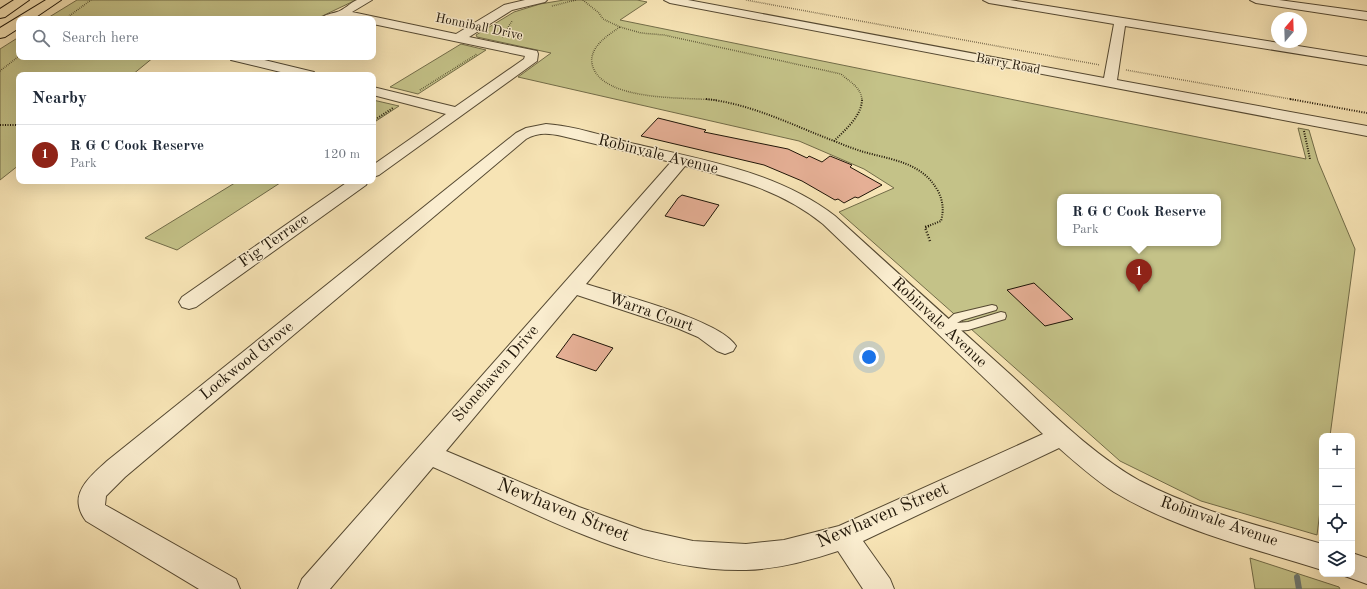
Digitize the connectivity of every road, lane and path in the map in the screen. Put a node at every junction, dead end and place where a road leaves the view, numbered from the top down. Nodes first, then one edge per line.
1 (24, 0) edge
2 (55, 0) edge
3 (91, 0) edge
4 (366, 0) edge
5 (576, 0) edge
6 (582, 0) edge
7 (670, 0) edge
8 (746, 0) edge
9 (989, 0) edge
10 (1256, 0) edge
11 (506, 4) edge
12 (545, 4) edge
13 (0, 14) edge
14 (343, 14) junction
15 (29, 16) edge
16 (69, 16) edge
17 (337, 16) edge
18 (354, 16) edge
19 (1367, 16) edge
20 (516, 19) dead end
21 (376, 21) edge
22 (1120, 21) junction
23 (16, 24) edge
24 (620, 27) junction
25 (0, 34) edge
26 (458, 38) junction
27 (491, 45) junction
28 (16, 58) edge
29 (248, 60) edge
30 (1367, 61) edge
31 (1112, 67) junction
32 (0, 71) edge
33 (297, 72) edge
34 (1110, 83) junction
35 (376, 92) edge
36 (407, 99) junction
37 (457, 112) junction
38 (1367, 114) edge
39 (376, 119) edge
40 (0, 125) edge
41 (16, 125) edge
42 (1304, 127) dead end
43 (540, 128) joint
44 (1347, 128) junction
45 (1367, 131) edge
46 (1367, 134) edge
47 (834, 142) junction
48 (1310, 158) dead end
49 (681, 160) junction
50 (376, 170) edge
51 (356, 184) edge
52 (930, 240) dead end
53 (572, 286) junction
54 (189, 302) dead end
55 (992, 308) dead end
56 (1001, 316) dead end
57 (944, 328) junction
58 (725, 346) dead end
59 (1061, 436) junction
60 (428, 454) junction
61 (844, 537) junction
62 (1319, 556) edge
63 (1355, 567) edge
64 (1367, 571) edge
65 (226, 589) edge
66 (312, 589) edge
67 (880, 589) edge

1 - 13 highway
2 - 15 highway
3 - 16 path
4 - 14 street
5 - 12 path
6 - 24 path
7 - 34 street, Barry Road
8 - 31 path
9 - 22 street
10 - 19 street
11 - 12 street
11 - 26 street
14 - 17 street
14 - 18 street
20 - 27 path
21 - 26 street, Honniball Drive
22 - 30 street
22 - 31 street
23 - 25 highway
24 - 47 path
24 - 47 path
26 - 27 street, Honniball Drive
27 - 36 path
27 - 37 street, Honniball Drive
28 - 32 path
29 - 33 street
31 - 34 street
31 - 38 path
34 - 44 street, Barry Road
35 - 36 street
36 - 37 street
36 - 39 path
37 - 50 street
40 - 41 path
42 - 48 path
43 - 49 street, Robinvale Avenue
43 - 65 street, Lockwood Grove
44 - 45 street, Barry Road
44 - 46 street, Barry Road
47 - 52 path
49 - 53 street, Stonehaven Drive
49 - 57 street, Robinvale Avenue
51 - 54 street, Fig Terrace
53 - 58 street, Warra Court
53 - 60 street, Stonehaven Drive
55 - 57 lane
56 - 57 lane
57 - 59 street, Robinvale Avenue
59 - 61 street, Newhaven Street
59 - 62 street, Robinvale Avenue
60 - 61 street, Newhaven Street
60 - 66 street, Stonehaven Drive
61 - 67 street
63 - 64 street

